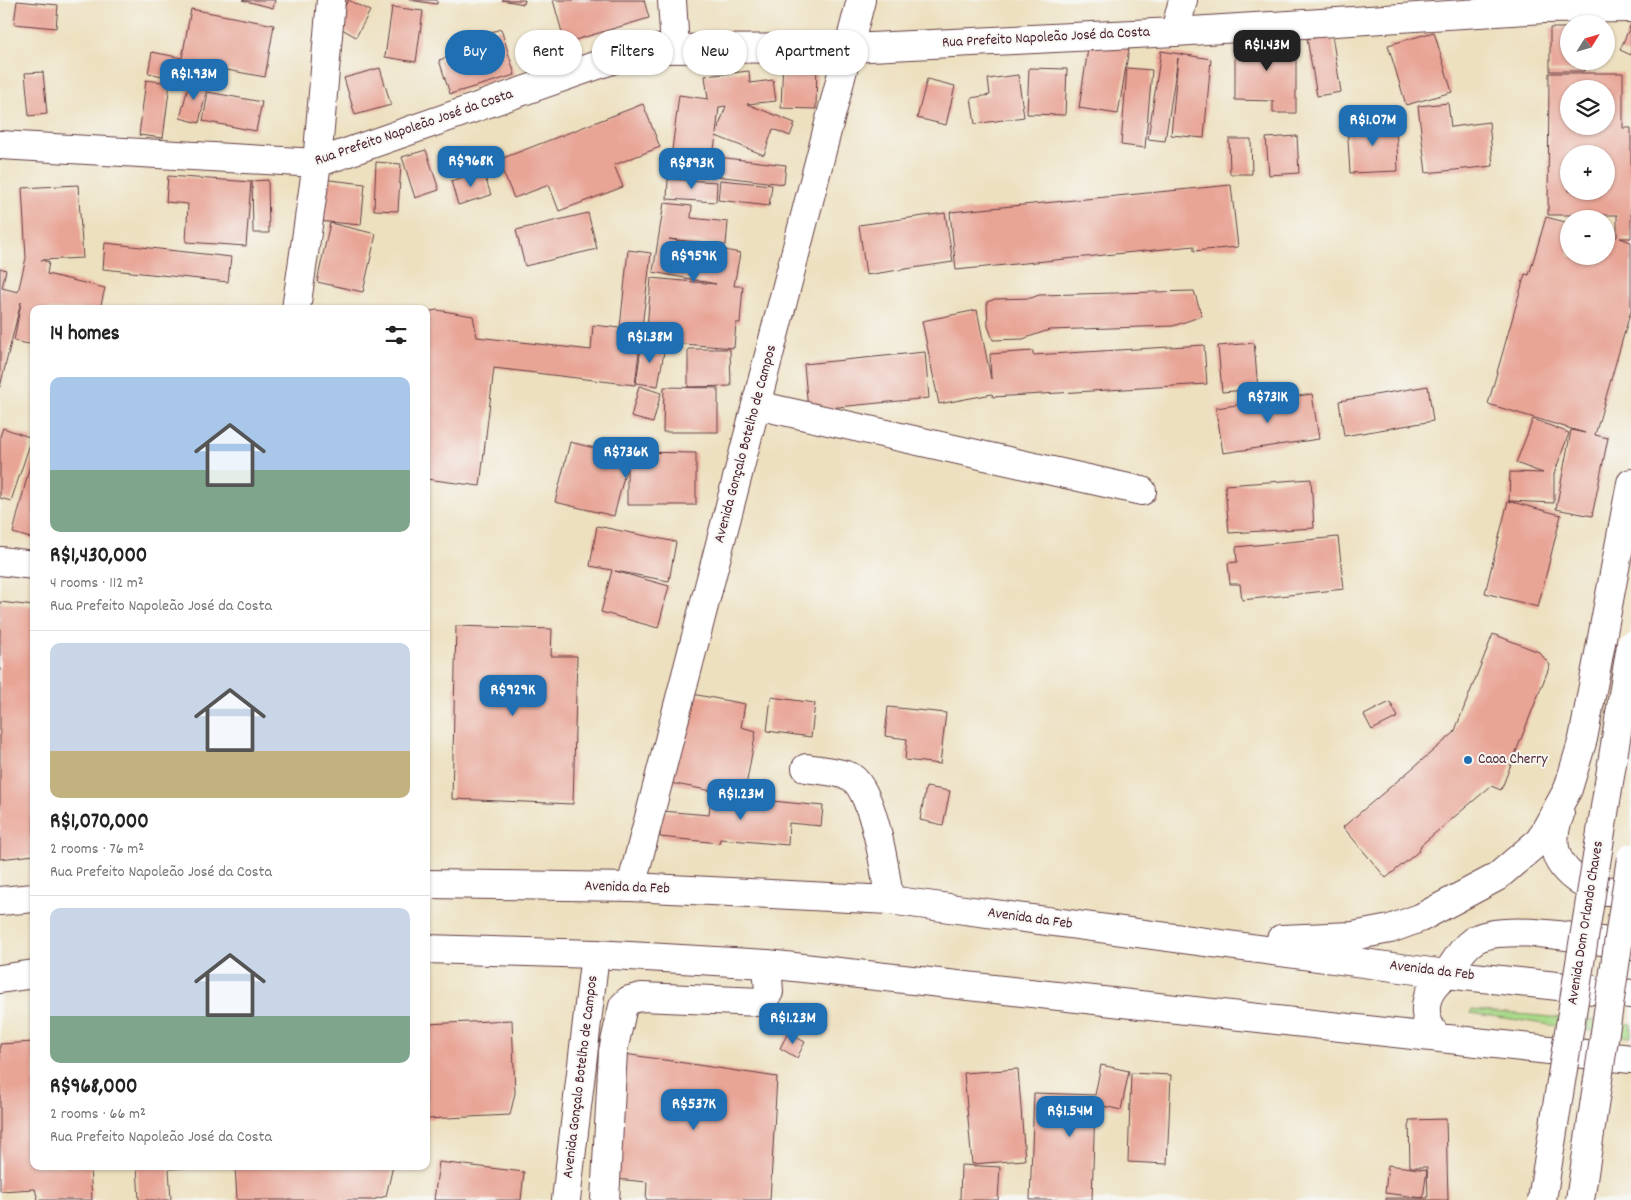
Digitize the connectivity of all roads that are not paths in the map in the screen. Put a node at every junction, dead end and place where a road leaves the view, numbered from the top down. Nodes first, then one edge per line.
1 (332, 0) edge
2 (672, 0) edge
3 (861, 0) edge
4 (1183, 0) edge
5 (1545, 5) edge
6 (1631, 8) edge
7 (854, 30) edge
8 (1175, 32) junction
9 (868, 47) edge
10 (675, 49) junction
11 (757, 49) edge
12 (843, 75) edge
13 (0, 145) edge
14 (317, 163) junction
15 (297, 305) edge
16 (756, 405) junction
17 (1631, 483) edge
18 (1142, 491) dead end
19 (0, 561) edge
20 (30, 565) edge
21 (1631, 646) edge
22 (806, 768) dead end
23 (1568, 789) junction
24 (1631, 858) edge
25 (430, 884) edge
26 (631, 887) junction
27 (1631, 887) edge
28 (30, 898) edge
29 (889, 900) junction
30 (0, 901) edge
31 (1207, 942) junction
32 (1631, 946) edge
33 (430, 949) edge
34 (595, 954) junction
35 (767, 964) junction
36 (1446, 974) junction
37 (30, 975) edge
38 (0, 979) edge
39 (1631, 994) edge
40 (1437, 1036) junction
41 (1631, 1059) edge
42 (566, 1200) edge
43 (605, 1200) edge
44 (1542, 1200) edge
45 (1580, 1200) edge

1 - 14 main road
2 - 10 main road
3 - 7 main road, Avenida Gonçalo Botelho de Campos
4 - 8 main road
5 - 6 main road, Rua Prefeito Napoleão José da Costa
5 - 8 main road, Rua Prefeito Napoleão José da Costa
8 - 9 main road, Rua Prefeito Napoleão José da Costa
10 - 11 main road, Rua Prefeito Napoleão José da Costa
10 - 14 main road, Rua Prefeito Napoleão José da Costa
12 - 16 main road, Avenida Gonçalo Botelho de Campos
13 - 14 main road, Rua Prefeito Napoleão José da Costa
14 - 15 main road
16 - 18 main road
16 - 26 main road, Avenida Gonçalo Botelho de Campos
17 - 23 main road
19 - 20 main road
21 - 44 main road, Avenida Dom Orlando Chaves, bridge
22 - 29 main road
23 - 27 main road
23 - 31 main road
24 - 45 main road, bridge
25 - 26 main road, Avenida da Feb
26 - 29 main road, Avenida da Feb
28 - 30 main road
29 - 31 main road, Avenida da Feb
31 - 36 main road, Avenida da Feb
32 - 36 main road
33 - 34 main road
34 - 35 main road
34 - 42 main road, Avenida Gonçalo Botelho de Campos
35 - 40 main road
35 - 43 main road
36 - 39 main road, Avenida da Feb
36 - 40 main road
37 - 38 main road
40 - 41 main road

